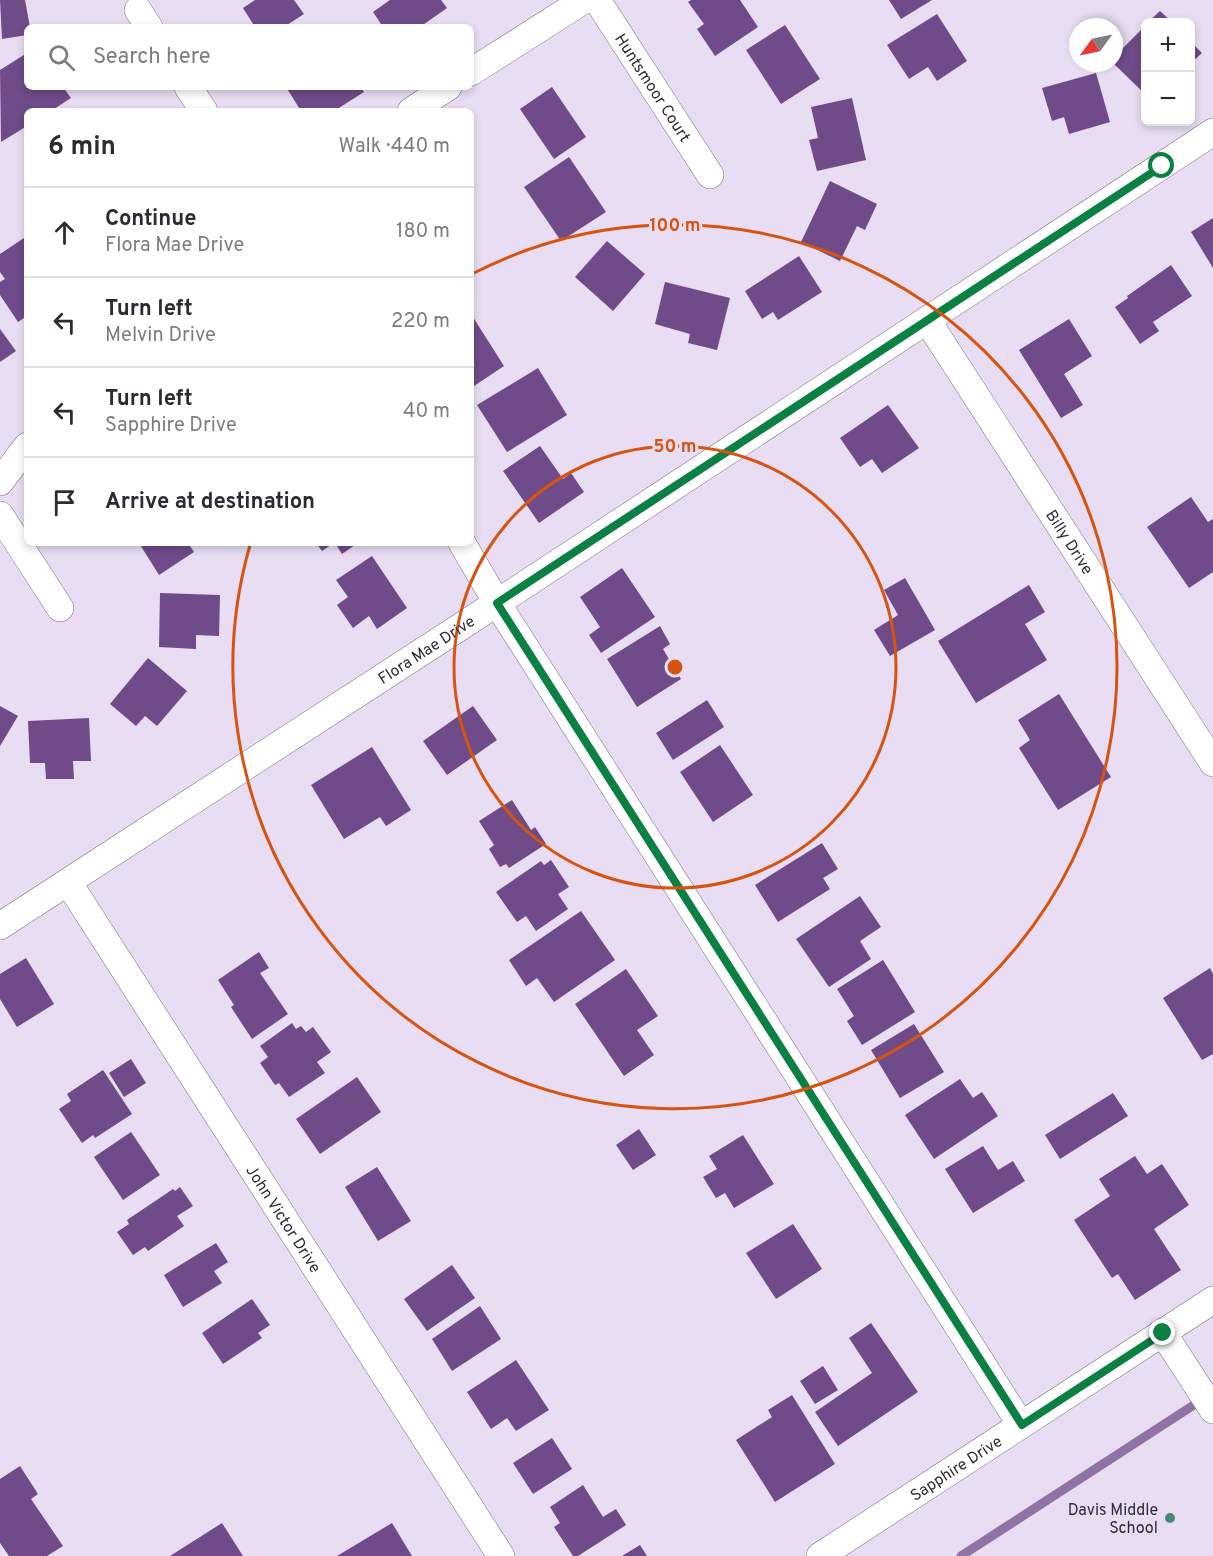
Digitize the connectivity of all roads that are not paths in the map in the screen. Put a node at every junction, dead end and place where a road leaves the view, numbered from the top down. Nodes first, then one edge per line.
1 (584, 0) edge
2 (597, 0) edge
3 (474, 70) edge
4 (190, 90) edge
5 (443, 90) edge
6 (202, 108) edge
7 (416, 108) edge
8 (1213, 132) edge
9 (710, 175) dead end
10 (927, 320) junction
11 (24, 450) edge
12 (0, 482) edge
13 (0, 515) edge
14 (464, 546) edge
15 (497, 603) junction
16 (60, 608) dead end
17 (1213, 763) edge
18 (68, 882) junction
19 (0, 926) edge
20 (1213, 1300) edge
21 (1163, 1333) junction
22 (1213, 1410) edge
23 (1022, 1425) junction
24 (501, 1556) edge
25 (820, 1556) edge

1 - 3 street
2 - 9 street, Huntsmoor Court
4 - 6 street
5 - 7 street
8 - 10 street, Flora Mae Drive
10 - 15 street, Flora Mae Drive
10 - 17 street, Billy Drive
11 - 12 street
13 - 16 street
14 - 15 street
15 - 18 street, Flora Mae Drive
15 - 23 street
18 - 19 street, Flora Mae Drive
18 - 24 street, John Victor Drive
20 - 21 street, Sapphire Drive
21 - 22 street
21 - 23 street, Sapphire Drive
23 - 25 street, Sapphire Drive

